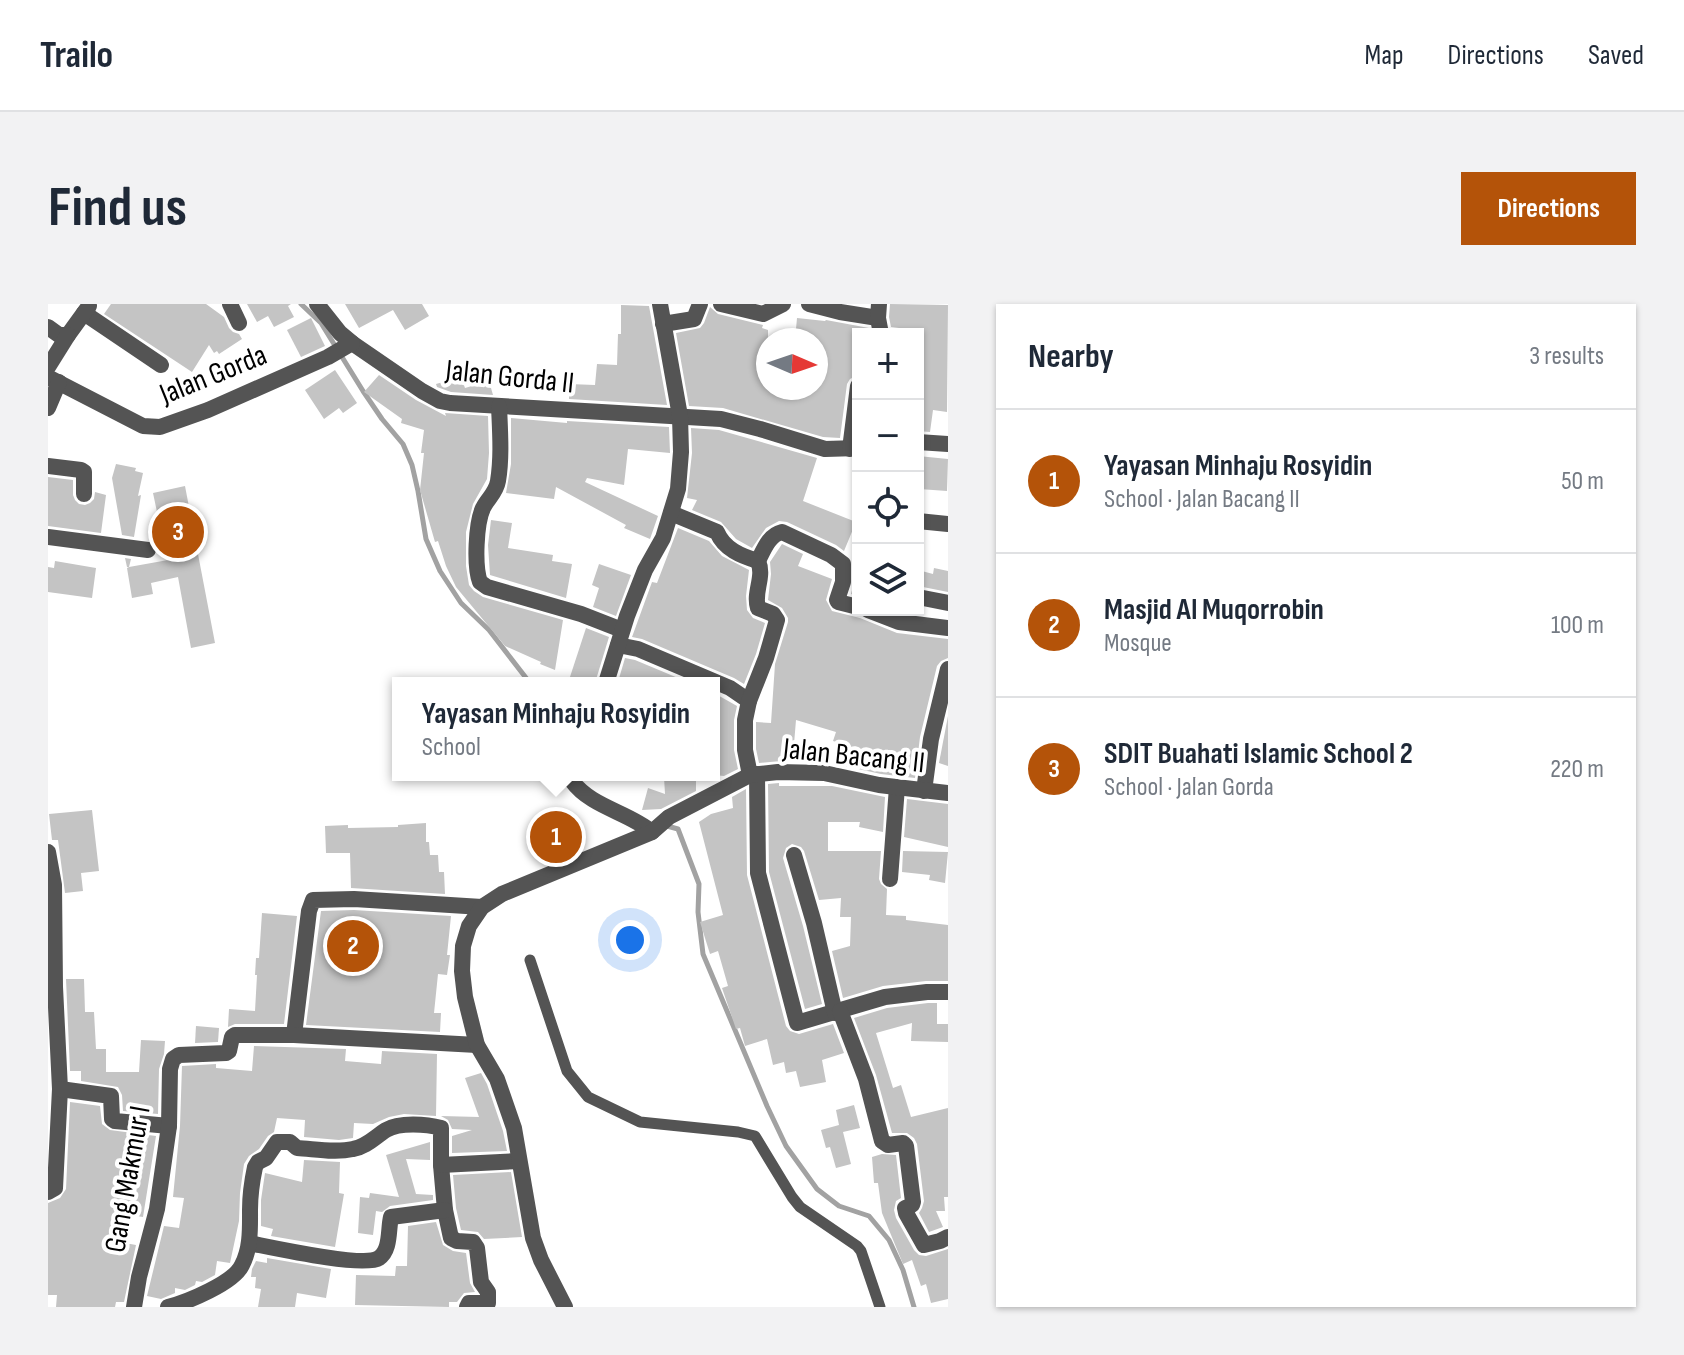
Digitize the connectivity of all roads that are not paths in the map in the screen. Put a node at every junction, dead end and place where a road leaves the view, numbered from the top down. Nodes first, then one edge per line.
1 (230, 304) edge
2 (317, 304) edge
3 (660, 304) edge
4 (700, 304) edge
5 (721, 304) edge
6 (783, 304) edge
7 (809, 304) edge
8 (87, 308) edge
9 (879, 319) edge
10 (239, 323) dead end
11 (663, 324) junction
12 (48, 327) edge
13 (68, 335) junction
14 (341, 350) junction
15 (161, 365) dead end
16 (48, 367) edge
17 (53, 380) edge
18 (499, 406) junction
19 (48, 408) edge
20 (680, 416) junction
21 (924, 442) edge
22 (948, 444) edge
23 (852, 448) edge
24 (48, 466) edge
25 (84, 494) dead end
26 (671, 513) junction
27 (924, 522) edge
28 (948, 524) edge
29 (48, 537) edge
30 (148, 550) dead end
31 (758, 561) junction
32 (924, 598) edge
33 (948, 603) edge
34 (852, 606) edge
35 (884, 616) edge
36 (948, 628) edge
37 (620, 637) junction
38 (948, 669) edge
39 (608, 677) edge
40 (704, 677) edge
41 (720, 684) edge
42 (749, 701) junction
43 (754, 774) junction
44 (574, 781) edge
45 (897, 787) junction
46 (924, 791) junction
47 (948, 793) edge
48 (654, 830) junction
49 (48, 852) edge
50 (794, 855) dead end
51 (890, 879) dead end
52 (482, 907) junction
53 (530, 960) dead end
54 (52, 987) edge
55 (948, 992) edge
56 (838, 1012) junction
57 (294, 1035) junction
58 (477, 1045) junction
59 (60, 1089) junction
60 (169, 1126) junction
61 (519, 1161) junction
62 (441, 1165) junction
63 (48, 1192) edge
64 (445, 1210) junction
65 (948, 1237) edge
66 (249, 1243) junction
67 (134, 1307) edge
68 (168, 1307) edge
69 (467, 1307) edge
70 (565, 1307) edge
71 (880, 1307) edge

1 - 10 street
2 - 14 street
3 - 11 street
4 - 11 street
5 - 6 street
7 - 9 street
8 - 13 street
8 - 15 street
11 - 20 street
12 - 13 street
13 - 16 street
14 - 17 street, Jalan Gorda
14 - 18 street, Jalan Gorda II
17 - 19 street
18 - 20 street, Jalan Gorda II
18 - 37 street
20 - 23 street, Jalan Gorda II
20 - 26 street
21 - 22 street
24 - 25 street
26 - 31 street
26 - 37 street
27 - 28 street
29 - 30 street
31 - 34 street
31 - 42 street
32 - 33 street
35 - 36 street
37 - 39 street
37 - 40 street
38 - 46 street
41 - 42 street
42 - 43 street
43 - 45 street, Jalan Bacang II
43 - 48 street, Jalan Bacang II
43 - 56 street
44 - 48 street
45 - 46 street, Jalan Bacang II
45 - 51 street
46 - 47 street, Jalan Bacang II
48 - 52 street, Jalan Bacang II
49 - 54 street
50 - 56 street
52 - 57 street
52 - 58 street
53 - 71 lane
54 - 59 street
55 - 56 street
56 - 65 street
57 - 58 street
57 - 60 street, Gang Makmur I
58 - 61 street
59 - 60 street
59 - 63 street
60 - 67 street, Gang Makmur I
61 - 62 street
61 - 70 street
62 - 64 street
62 - 66 street
64 - 66 street
64 - 69 street
66 - 68 street

